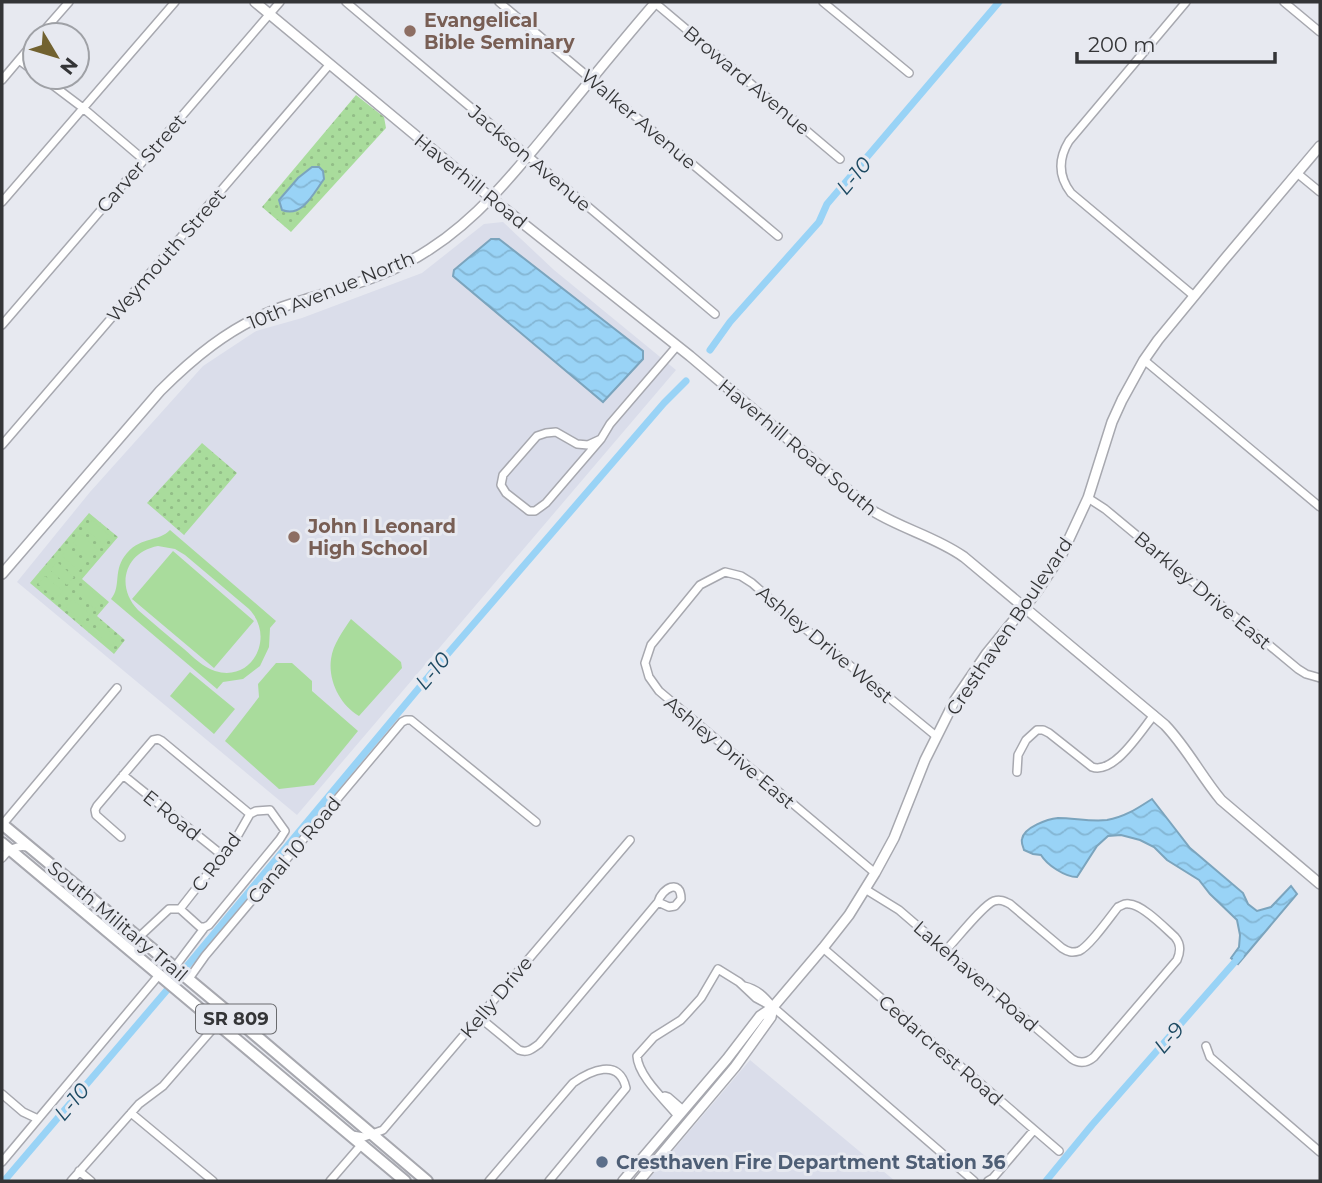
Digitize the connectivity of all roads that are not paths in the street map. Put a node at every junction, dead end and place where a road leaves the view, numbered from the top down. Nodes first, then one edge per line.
1 (69, 2) edge
2 (175, 2) edge
3 (255, 2) edge
4 (280, 2) edge
5 (346, 2) edge
6 (499, 2) edge
7 (655, 2) edge
8 (823, 2) edge
9 (1186, 2) edge
10 (1284, 2) edge
11 (270, 15) junction
12 (52, 21) edge
13 (1320, 32) edge
14 (21, 58) edge
15 (19, 60) joint
16 (330, 64) junction
17 (909, 73) dead end
18 (591, 79) junction
19 (2, 80) edge
20 (61, 91) edge
21 (83, 108) junction
22 (1320, 146) edge
23 (528, 156) junction
24 (840, 159) dead end
25 (144, 160) junction
26 (1297, 173) junction
27 (1320, 192) edge
28 (491, 198) junction
29 (2, 202) edge
30 (778, 236) dead end
31 (1194, 296) junction
32 (715, 314) dead end
33 (4, 319) edge
34 (677, 345) junction
35 (690, 356) joint
36 (1144, 360) junction
37 (601, 439) junction
38 (2, 445) edge
39 (1088, 498) junction
40 (1320, 507) edge
41 (2, 574) edge
42 (1024, 607) junction
43 (678, 609) joint
44 (1320, 678) edge
45 (117, 688) dead end
46 (1154, 715) junction
47 (936, 736) junction
48 (1017, 772) dead end
49 (123, 775) junction
50 (250, 814) junction
51 (536, 822) dead end
52 (2, 824) edge
53 (121, 837) dead end
54 (631, 840) dead end
55 (31, 848) junction
56 (4, 850) edge
57 (222, 855) junction
58 (875, 873) junction
59 (1320, 884) edge
60 (865, 889) junction
61 (658, 902) dead end
62 (180, 909) junction
63 (205, 927) junction
64 (138, 938) junction
65 (823, 948) junction
66 (946, 950) junction
67 (137, 956) junction
68 (173, 968) junction
69 (159, 975) junction
70 (188, 980) junction
71 (214, 1001) junction
72 (773, 1007) junction
73 (479, 1017) junction
74 (241, 1023) junction
75 (217, 1024) junction
76 (1206, 1046) dead end
77 (2, 1094) edge
78 (131, 1113) junction
79 (681, 1113) junction
80 (38, 1119) junction
81 (1034, 1130) junction
82 (351, 1135) junction
83 (372, 1135) junction
84 (362, 1143) junction
85 (1059, 1151) dead end
86 (1320, 1152) edge
87 (399, 1158) junction
88 (381, 1160) junction
89 (2, 1162) edge
90 (79, 1171) junction
91 (71, 1181) edge
92 (91, 1181) edge
93 (213, 1181) edge
94 (330, 1181) edge
95 (405, 1181) edge
96 (427, 1181) edge
97 (489, 1181) edge
98 (549, 1181) edge
99 (623, 1181) edge
100 (639, 1181) edge
101 (974, 1181) edge
102 (988, 1181) edge

1 - 12 street
2 - 21 street
3 - 11 street, Haverhill Road
4 - 11 street, Carver Street
5 - 23 street, Jackson Avenue
6 - 18 street, Walker Avenue
7 - 18 street, 10th Avenue North
7 - 24 street, Broward Avenue
8 - 17 street
9 - 31 street
10 - 13 street
11 - 16 street, Haverhill Road
11 - 25 street, Carver Street
14 - 15 street
15 - 19 street
16 - 28 street, Haverhill Road
16 - 38 street, Weymouth Street
18 - 23 street, 10th Avenue North
18 - 30 street, Walker Avenue
20 - 21 street
21 - 25 street
21 - 29 street
22 - 26 street, Cresthaven Boulevard
23 - 28 street, 10th Avenue North
23 - 32 street, Jackson Avenue
25 - 33 street, Carver Street
26 - 27 street
26 - 31 street, Cresthaven Boulevard
28 - 34 street, Haverhill Road
28 - 41 street, 10th Avenue North
31 - 36 street, Cresthaven Boulevard
34 - 35 street, Haverhill Road
34 - 37 street
35 - 42 street, Haverhill Road South
36 - 39 street, Cresthaven Boulevard
36 - 40 street
37 - 37 street
39 - 42 street, Cresthaven Boulevard
39 - 44 street, Barkley Drive East
42 - 46 street, Haverhill Road South
42 - 47 street, Cresthaven Boulevard
43 - 47 street, Ashley Drive West
43 - 58 street, Ashley Drive East
45 - 52 street
46 - 48 street
46 - 59 street, Haverhill Road South
47 - 58 street, Cresthaven Boulevard
49 - 50 street
49 - 53 street
49 - 57 street, E Road
50 - 57 street, C Road
50 - 63 street
51 - 70 street, Canal 10 Road
52 - 55 main road, South Military Trail / SR 809
54 - 73 street, Kelly Drive
55 - 56 street
55 - 64 main road, South Military Trail / SR 809
56 - 67 main road, South Military Trail / SR 809
57 - 62 street, C Road
58 - 60 street, Cresthaven Boulevard
60 - 65 street, Cresthaven Boulevard
60 - 66 street, Lakehaven Road
61 - 73 street
62 - 63 street
62 - 64 street
63 - 68 street
64 - 68 main road, South Military Trail / SR 809
65 - 72 street, Cresthaven Boulevard
65 - 81 street, Cedarcrest Road
66 - 66 street, Lakehaven Road
67 - 69 main road, South Military Trail / SR 809
67 - 71 main road
68 - 70 main road, South Military Trail / SR 809
69 - 75 main road, South Military Trail / SR 809
69 - 80 street
70 - 71 main road, South Military Trail / SR 809
71 - 74 main road, South Military Trail / SR 809
72 - 79 street, Cresthaven Boulevard
72 - 79 street
72 - 100 street, Cresthaven Boulevard
72 - 101 street
73 - 83 street, Kelly Drive
74 - 75 street
74 - 83 main road, South Military Trail / SR 809
75 - 78 street
75 - 82 main road, South Military Trail / SR 809
76 - 86 street
77 - 80 street
78 - 90 street
78 - 93 street
79 - 99 street, Cresthaven Boulevard
80 - 89 street
81 - 85 street, Cedarcrest Road
81 - 102 street
82 - 83 street
82 - 84 main road, South Military Trail / SR 809
83 - 87 main road, South Military Trail / SR 809
84 - 88 main road, South Military Trail / SR 809
84 - 94 street
87 - 88 main road
87 - 96 main road, South Military Trail / SR 809
88 - 95 main road, South Military Trail / SR 809
90 - 91 street
90 - 92 street
97 - 98 street

